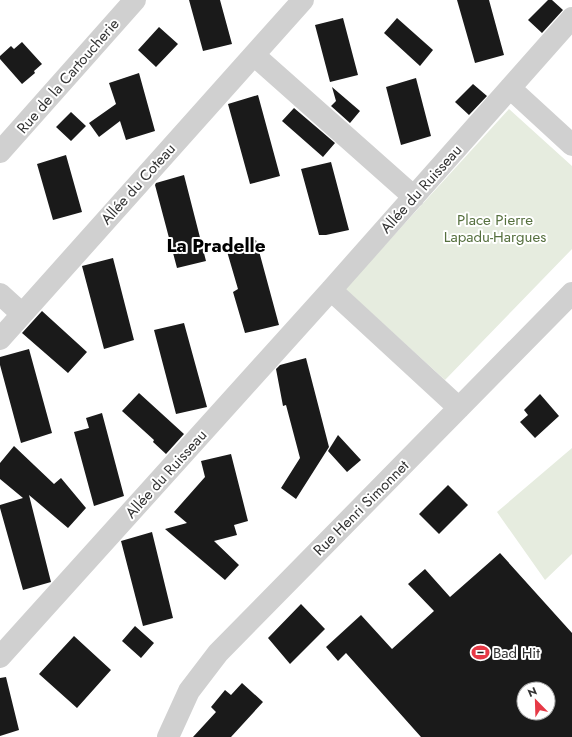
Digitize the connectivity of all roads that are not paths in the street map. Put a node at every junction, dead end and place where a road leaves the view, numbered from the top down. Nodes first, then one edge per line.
1 (135, 0) edge
2 (303, 0) edge
3 (572, 18) edge
4 (254, 55) junction
5 (510, 88) junction
6 (572, 145) edge
7 (0, 152) edge
8 (414, 197) junction
9 (332, 290) junction
10 (0, 294) edge
11 (572, 294) edge
12 (22, 314) junction
13 (0, 339) edge
14 (459, 408) junction
15 (0, 657) edge
16 (168, 737) edge

1 - 7 street, Rue de la Cartoucherie
2 - 4 street, Allée du Coteau
3 - 5 street, Allée du Ruisseau
4 - 8 street
4 - 12 street, Allée du Coteau
5 - 6 street
5 - 8 street, Allée du Ruisseau
8 - 9 street, Allée du Ruisseau
9 - 14 street
9 - 15 street, Allée du Ruisseau
10 - 12 street
11 - 14 street, Rue Henri Simonnet
12 - 13 street, Allée du Coteau
14 - 16 street, Rue Henri Simonnet

